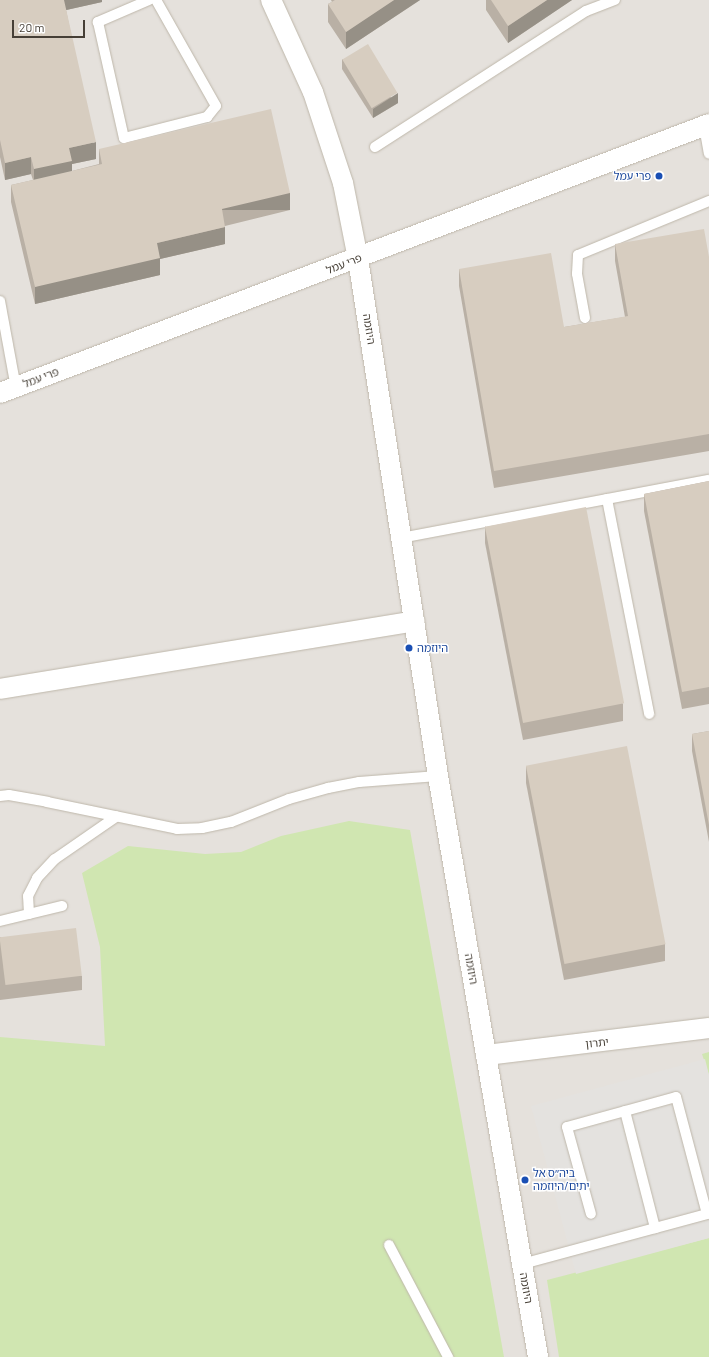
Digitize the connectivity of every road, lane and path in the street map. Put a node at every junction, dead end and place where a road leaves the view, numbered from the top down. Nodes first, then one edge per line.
1 (149, 0) edge
2 (156, 0) edge
3 (270, 0) edge
4 (615, 0) edge
5 (707, 125) edge
6 (375, 147) dead end
7 (709, 154) edge
8 (709, 202) edge
9 (358, 259) junction
10 (0, 301) edge
11 (585, 318) dead end
12 (8, 390) edge
13 (709, 480) edge
14 (607, 499) junction
15 (401, 538) junction
16 (414, 621) junction
17 (0, 688) edge
18 (649, 714) dead end
19 (438, 776) junction
20 (0, 796) edge
21 (117, 816) junction
22 (62, 906) dead end
23 (29, 914) junction
24 (0, 921) edge
25 (709, 1028) edge
26 (486, 1055) junction
27 (625, 1111) junction
28 (591, 1214) dead end
29 (655, 1228) junction
30 (389, 1245) dead end
31 (522, 1264) junction
32 (448, 1357) edge
33 (538, 1357) edge

1 - 2 lane
3 - 9 street, היוזמה
4 - 6 lane
5 - 7 lane
5 - 9 street, פרי עמל
8 - 11 lane
9 - 12 street, פרי עמל
9 - 15 street, היוזמה
10 - 12 lane
13 - 14 lane
14 - 15 lane
14 - 18 lane
15 - 16 street, היוזמה
16 - 17 street
16 - 19 street, היוזמה
19 - 21 lane
19 - 26 street, היוזמה
20 - 21 lane
21 - 23 lane
22 - 23 lane
23 - 24 lane
25 - 26 street, יתרון
26 - 31 street, היוזמה
27 - 28 lane
27 - 29 lane
27 - 29 lane
29 - 31 lane
30 - 32 lane
31 - 33 street, היוזמה

